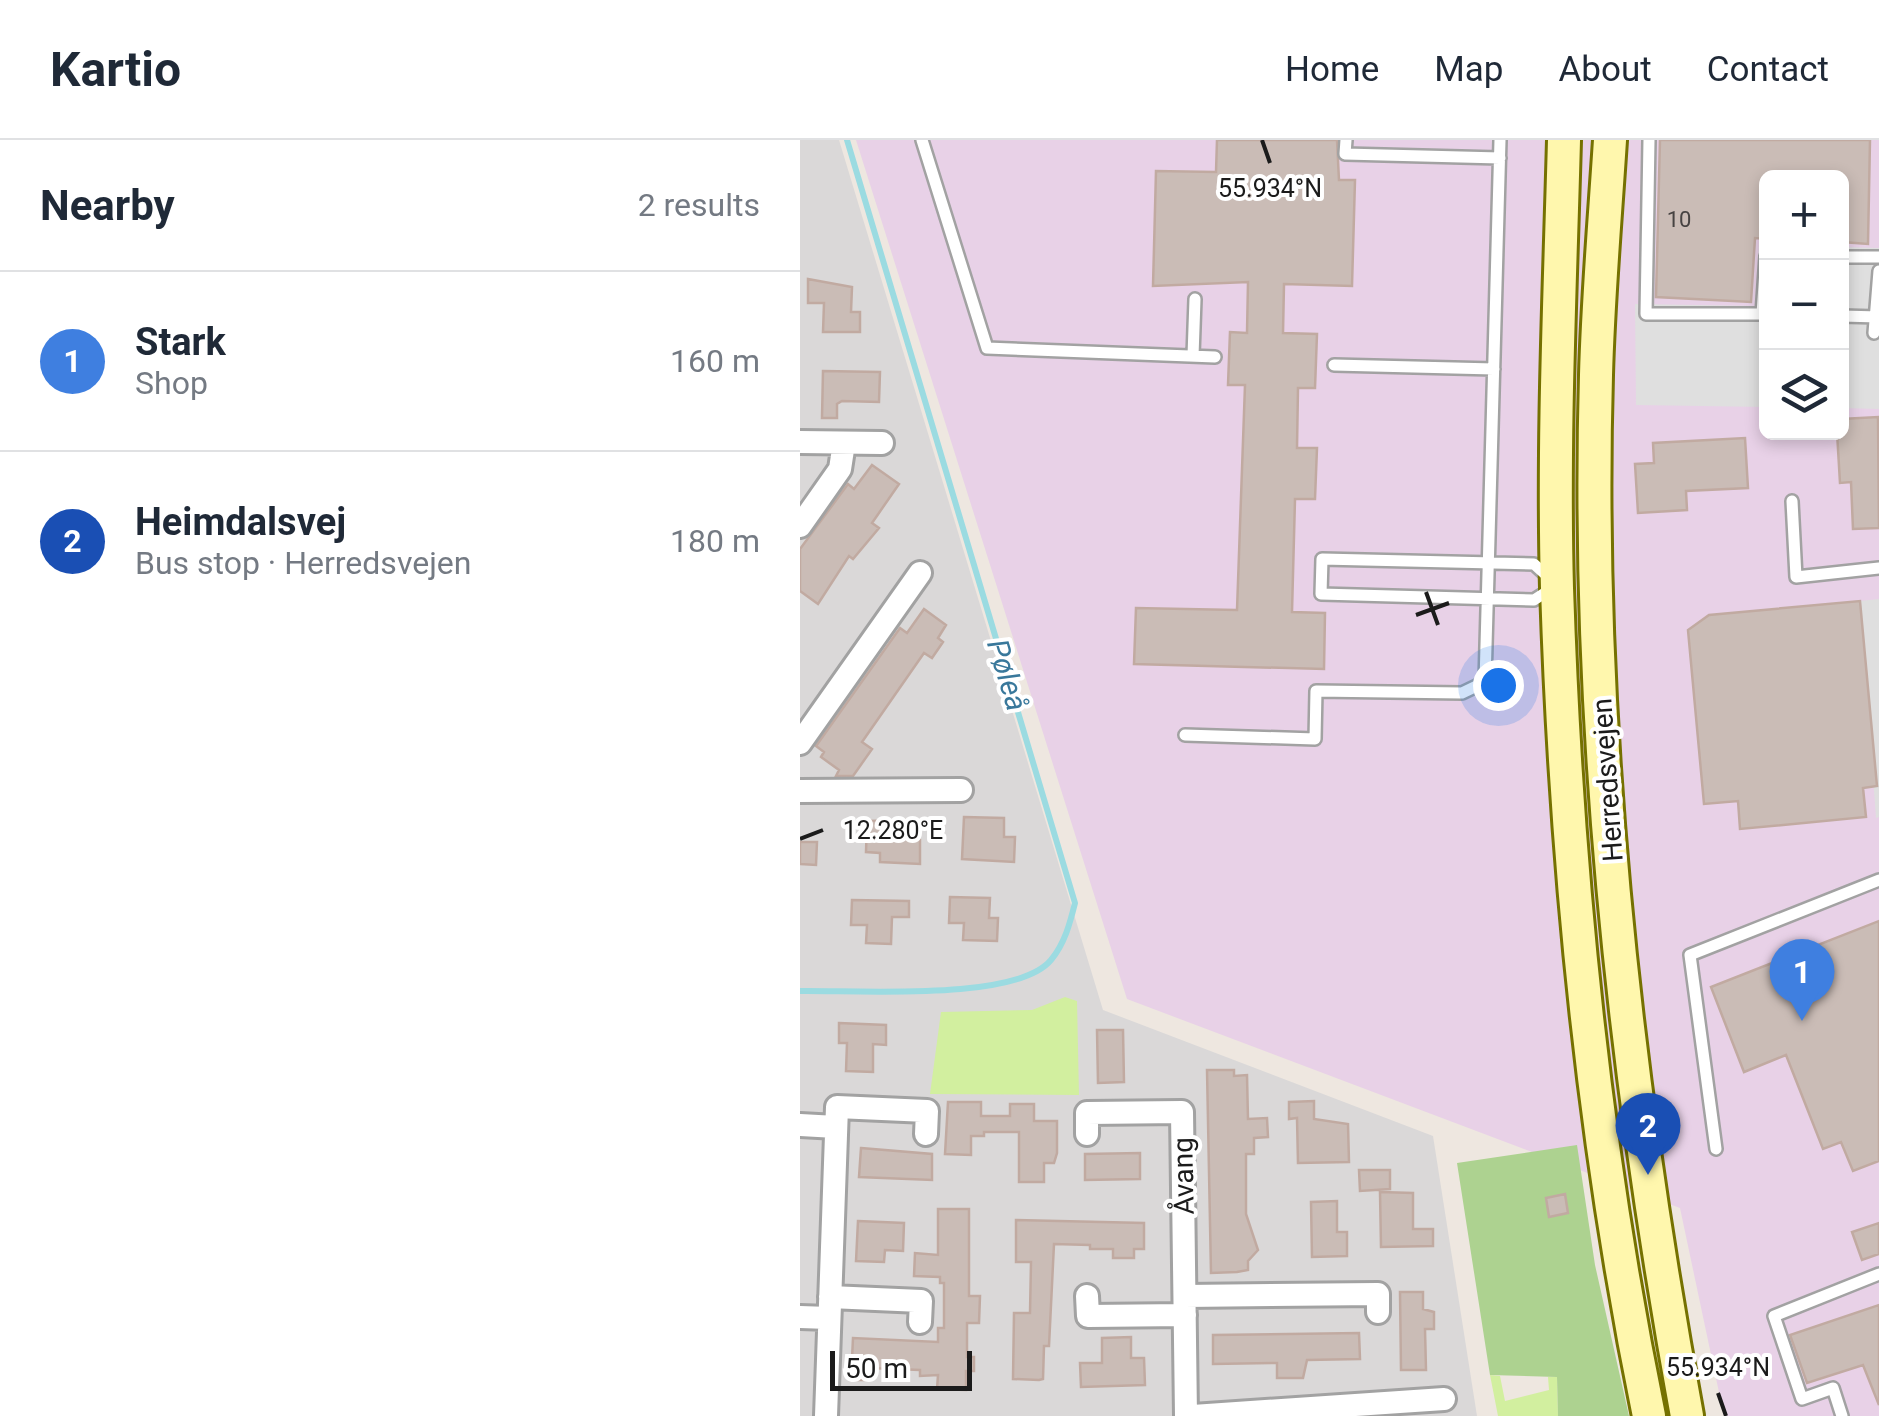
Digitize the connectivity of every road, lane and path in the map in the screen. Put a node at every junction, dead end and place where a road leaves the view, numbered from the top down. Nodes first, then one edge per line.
1 (922, 140) edge
2 (1346, 140) edge
3 (1500, 140) edge
4 (1564, 140) edge
5 (1610, 140) edge
6 (1649, 140) edge
7 (1500, 158) junction
8 (1849, 257) edge
9 (1879, 257) edge
10 (1879, 271) edge
11 (1196, 299) dead end
12 (1759, 314) edge
13 (1849, 316) edge
14 (1877, 317) edge
15 (1874, 333) dead end
16 (1194, 356) junction
17 (1216, 357) dead end
18 (1334, 364) dead end
19 (1494, 369) junction
20 (800, 442) edge
21 (844, 443) junction
22 (882, 443) dead end
23 (1792, 501) dead end
24 (800, 526) edge
25 (1488, 563) junction
26 (1879, 568) edge
27 (920, 574) dead end
28 (1597, 584) junction
29 (1558, 585) junction
30 (1487, 598) junction
31 (1185, 735) dead end
32 (800, 743) edge
33 (961, 790) dead end
34 (800, 791) edge
35 (1879, 880) edge
36 (800, 1126) edge
37 (836, 1127) junction
38 (926, 1134) dead end
39 (1087, 1134) dead end
40 (1716, 1148) dead end
41 (1879, 1274) edge
42 (1087, 1296) dead end
43 (1185, 1306) junction
44 (830, 1307) junction
45 (1378, 1312) dead end
46 (800, 1316) edge
47 (920, 1322) dead end
48 (1444, 1400) dead end
49 (1402, 1410) edge
50 (826, 1416) edge
51 (1190, 1416) edge
52 (1649, 1416) edge
53 (1687, 1416) edge
54 (1842, 1416) edge

1 - 16 lane
2 - 7 lane
3 - 7 lane
4 - 29 street, Herredsvejen
5 - 28 street, Herredsvejen
6 - 12 lane
7 - 19 lane
8 - 9 lane
10 - 14 lane
11 - 16 lane
13 - 14 lane
14 - 15 lane
16 - 17 lane
18 - 19 lane
19 - 25 lane
20 - 21 street
21 - 22 street
21 - 24 street
23 - 26 lane
25 - 29 lane
25 - 30 lane
25 - 30 lane
27 - 32 street
28 - 29 lane
28 - 53 street, Herredsvejen
29 - 30 lane
29 - 52 street, Herredsvejen
30 - 31 lane
33 - 34 street
35 - 40 lane
36 - 37 street
37 - 38 street
37 - 44 street
39 - 43 street, Åvang
41 - 54 lane
42 - 43 street
43 - 45 street
43 - 51 street, Åvang
44 - 46 street
44 - 47 street
44 - 50 street
48 - 49 street, Åvang
49 - 51 street, Åvang

